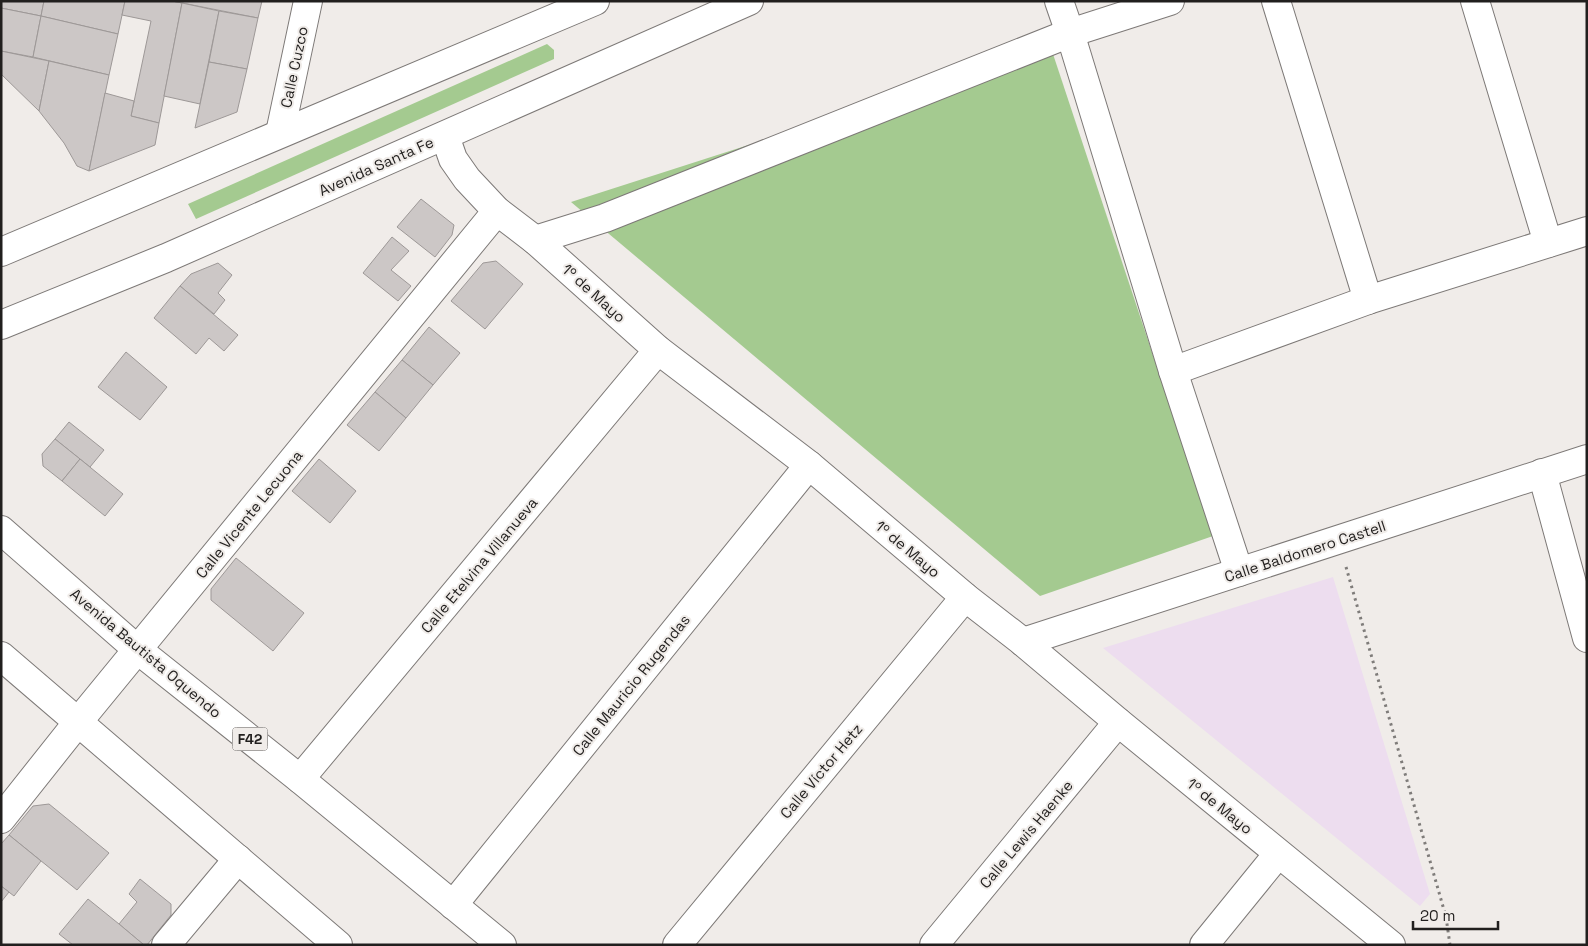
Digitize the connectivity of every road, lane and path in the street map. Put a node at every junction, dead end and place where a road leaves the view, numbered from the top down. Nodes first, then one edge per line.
1 (308, 1) edge
2 (595, 1) edge
3 (749, 1) edge
4 (1059, 1) edge
5 (1170, 1) edge
6 (1276, 1) edge
7 (1474, 1) edge
8 (558, 10) edge
9 (1070, 33) junction
10 (280, 133) junction
11 (445, 136) junction
12 (497, 211) junction
13 (1587, 232) edge
14 (536, 240) junction
15 (1548, 243) junction
16 (1, 252) edge
17 (1368, 300) junction
18 (1, 326) edge
19 (658, 350) junction
20 (1173, 371) junction
21 (1587, 459) edge
22 (808, 466) junction
23 (1542, 473) junction
24 (1, 530) edge
25 (1338, 540) junction
26 (1239, 572) junction
27 (964, 597) junction
28 (1587, 638) edge
29 (1023, 642) junction
30 (138, 650) junction
31 (1, 656) edge
32 (78, 722) junction
33 (1118, 722) junction
34 (300, 779) junction
35 (1, 819) edge
36 (1278, 854) junction
37 (238, 859) junction
38 (453, 905) junction
39 (166, 945) edge
40 (338, 945) edge
41 (502, 945) edge
42 (677, 945) edge
43 (934, 945) edge
44 (1204, 945) edge
45 (1391, 945) edge
46 (1450, 945) edge

1 - 10 street, Calle Cuzco
2 - 8 street
3 - 11 street, Avenida Santa Fe
4 - 9 street
5 - 9 street
6 - 17 street
7 - 15 street
8 - 10 street
9 - 14 street
9 - 20 street
10 - 16 street
11 - 12 street, 1º de Mayo
11 - 18 street, Avenida Santa Fe
12 - 14 street, 1º de Mayo
12 - 30 street, Calle Vicente Lecuona
13 - 15 street
14 - 19 street, 1º de Mayo
15 - 17 street
17 - 20 street
19 - 22 street, 1º de Mayo
19 - 34 street, Calle Etelvina Villanueva
20 - 26 street
21 - 23 street, Calle Baldomero Castell
22 - 27 street, 1º de Mayo
22 - 38 street, Calle Mauricio Rugendas
23 - 25 street, Calle Baldomero Castell
23 - 28 street
24 - 30 street, Avenida Bautista Oquendo / F42
25 - 26 street, Calle Baldomero Castell
25 - 46 path
26 - 29 street, Calle Baldomero Castell
27 - 29 street, 1º de Mayo
27 - 42 street, Calle Víctor Hetz
29 - 33 street, 1º de Mayo
30 - 32 street, Calle Vicente Lecuona
30 - 34 street, Avenida Bautista Oquendo / F42
31 - 32 street
32 - 35 street, Calle Vicente Lecuona
32 - 37 street
33 - 36 street, 1º de Mayo
33 - 43 street, Calle Lewis Haenke
34 - 38 street, Avenida Bautista Oquendo / F42
36 - 44 street
36 - 45 street, 1º de Mayo
37 - 39 street
37 - 40 street
38 - 41 street, Avenida Bautista Oquendo / F42

